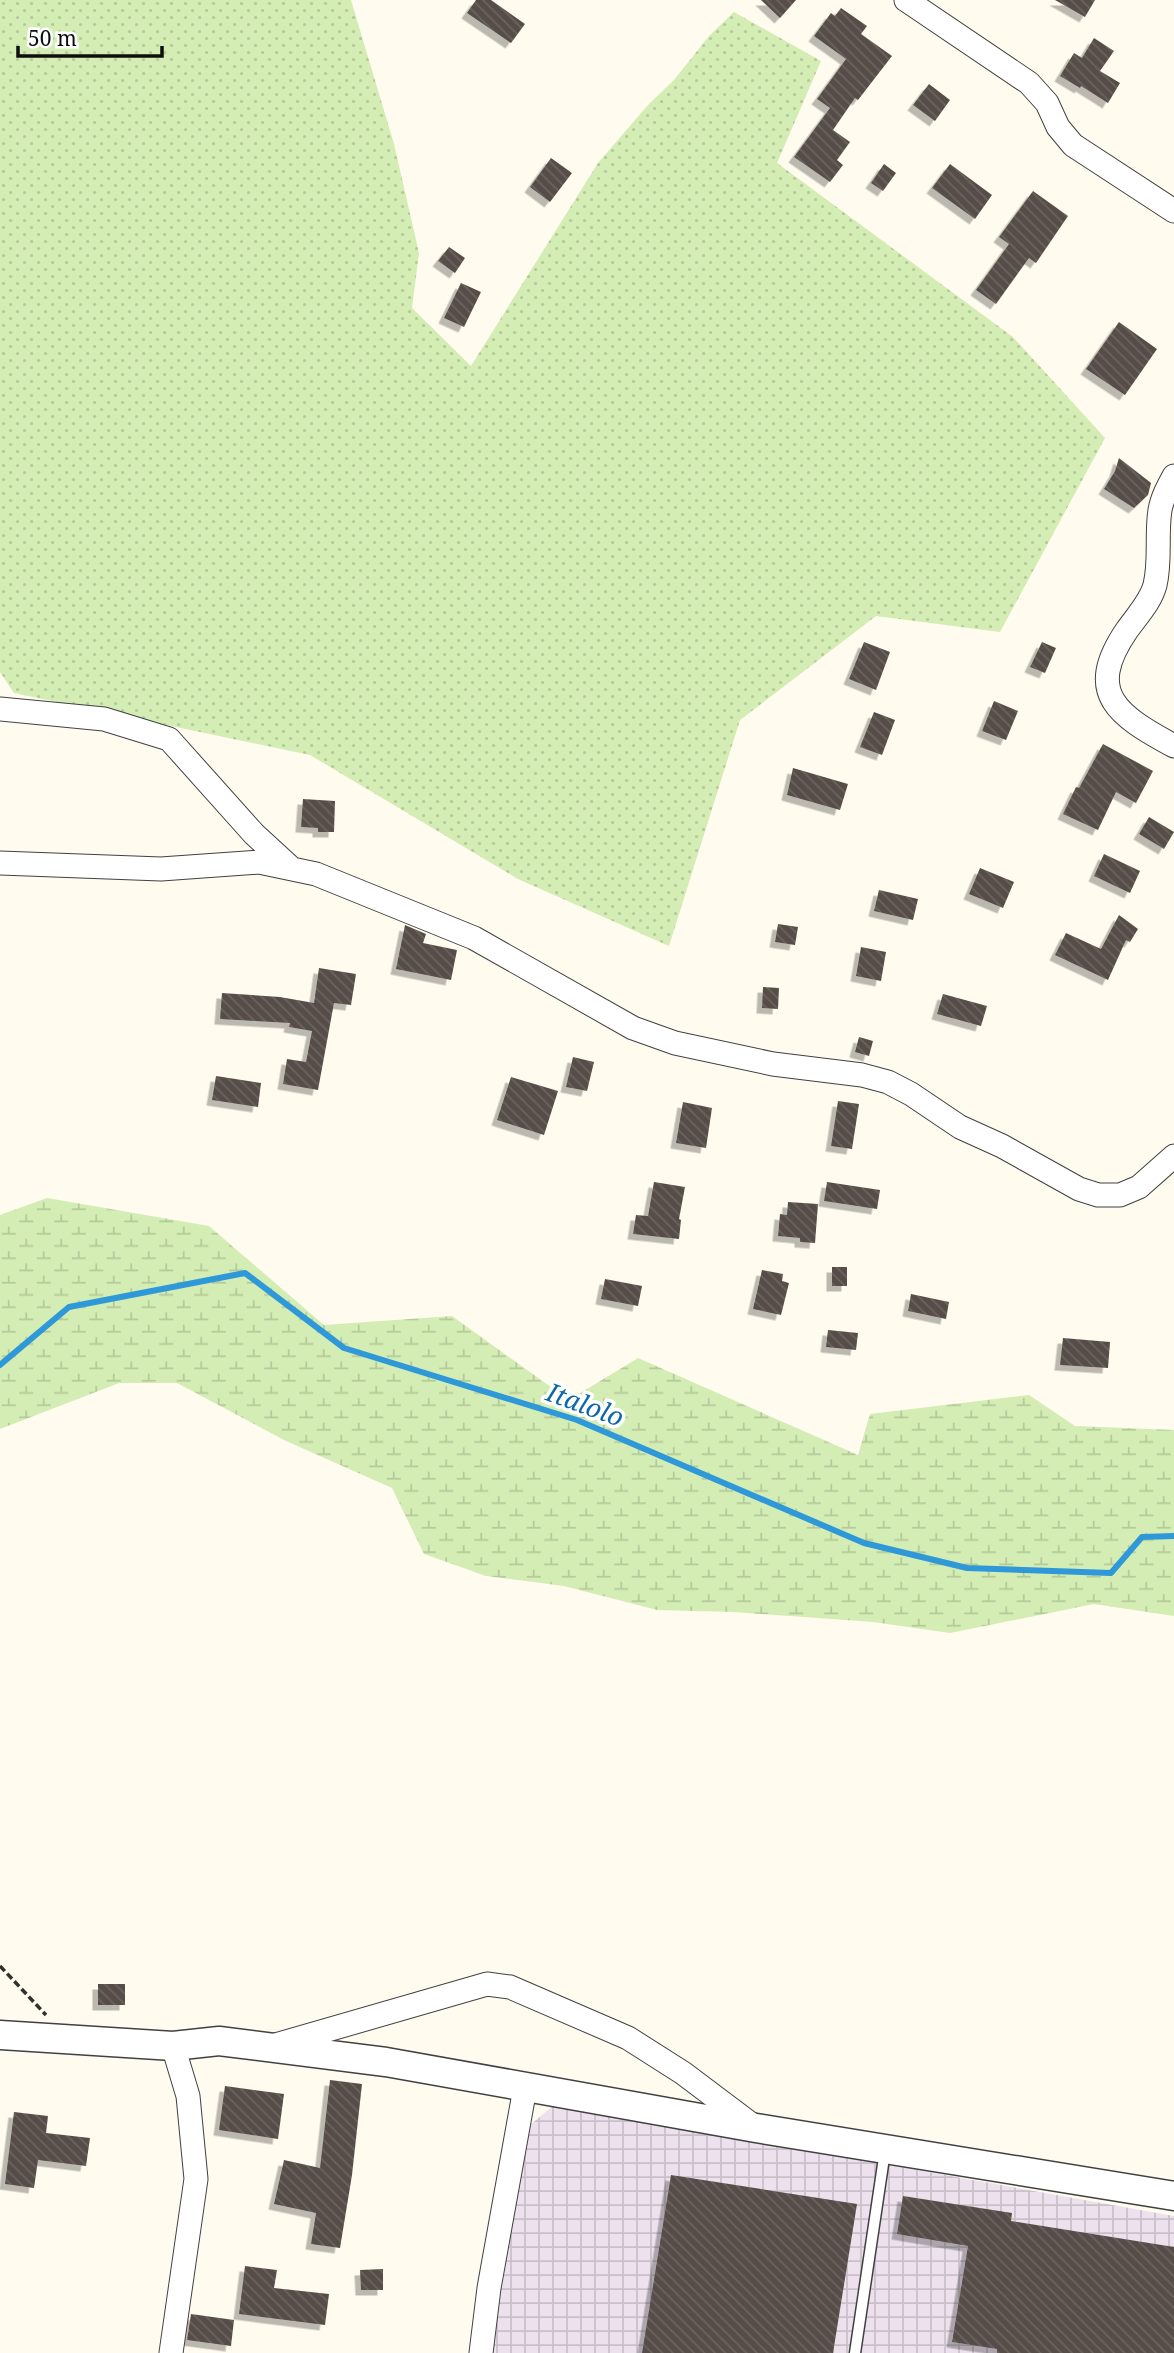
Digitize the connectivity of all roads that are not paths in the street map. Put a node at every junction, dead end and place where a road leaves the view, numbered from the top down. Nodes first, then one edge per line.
1 (906, 0) edge
2 (1174, 211) edge
3 (1174, 476) edge
4 (0, 709) edge
5 (1174, 746) edge
6 (0, 863) edge
7 (291, 867) junction
8 (1174, 1156) edge
9 (0, 2035) edge
10 (173, 2046) junction
11 (268, 2047) junction
12 (525, 2088) junction
13 (756, 2128) junction
14 (886, 2148) junction
15 (1174, 2196) edge
16 (171, 2353) edge
17 (481, 2353) edge
18 (855, 2353) edge

1 - 2 street
3 - 5 street
4 - 7 street
6 - 7 street
7 - 8 street
9 - 10 street
10 - 11 street
10 - 16 street
11 - 12 street
11 - 13 street
12 - 13 street
12 - 17 street
13 - 14 street
14 - 15 street
14 - 18 lane

